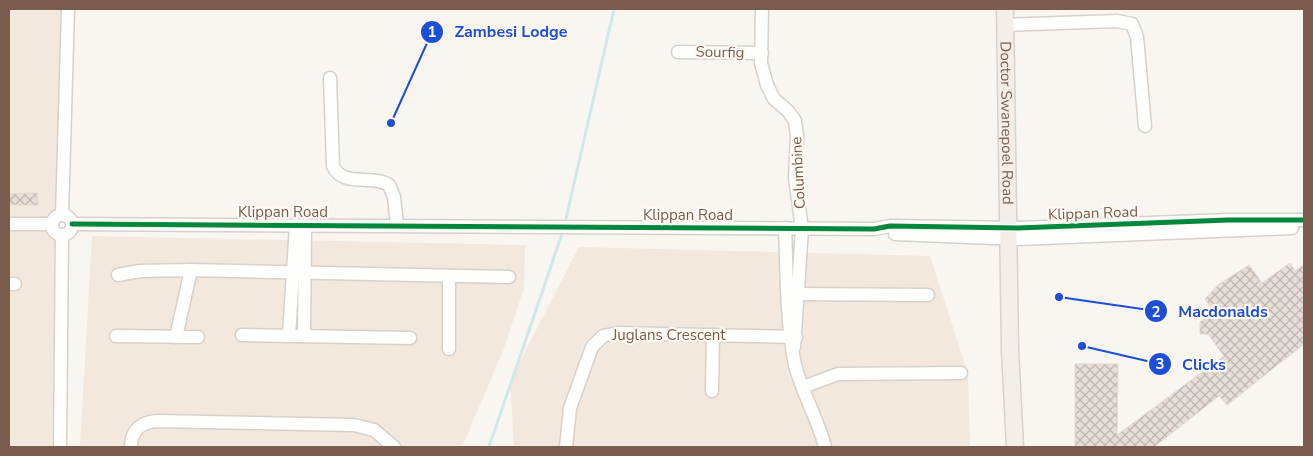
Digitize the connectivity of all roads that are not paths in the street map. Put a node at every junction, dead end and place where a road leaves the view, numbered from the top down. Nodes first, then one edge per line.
1 (68, 9) edge
2 (762, 9) edge
3 (1005, 9) edge
4 (1010, 20) edge
5 (678, 52) dead end
6 (762, 53) junction
7 (330, 78) dead end
8 (1145, 126) dead end
9 (62, 215) junction
10 (1304, 220) edge
11 (9, 224) edge
12 (52, 224) junction
13 (72, 224) junction
14 (300, 225) junction
15 (397, 226) junction
16 (785, 228) junction
17 (1304, 228) edge
18 (802, 229) junction
19 (1013, 234) junction
20 (62, 236) junction
21 (192, 270) junction
22 (299, 272) junction
23 (118, 275) dead end
24 (449, 276) junction
25 (509, 277) dead end
26 (798, 294) junction
27 (928, 296) dead end
28 (242, 335) dead end
29 (713, 335) junction
30 (116, 336) dead end
31 (289, 336) junction
32 (304, 336) junction
33 (176, 337) junction
34 (198, 337) dead end
35 (410, 338) dead end
36 (793, 341) junction
37 (449, 349) dead end
38 (961, 374) dead end
39 (803, 387) junction
40 (712, 392) dead end
41 (60, 447) edge
42 (131, 447) edge
43 (394, 447) edge
44 (566, 447) edge
45 (825, 447) edge
46 (1014, 447) edge
47 (1020, 447) edge

1 - 9 street
2 - 6 street, Columbine
3 - 4 main road, Doctor Swanepoel Road
4 - 8 street
4 - 19 main road, Doctor Swanepoel Road
5 - 6 street, Sourfig
6 - 18 street, Columbine
7 - 15 street
9 - 12 street
9 - 13 street
10 - 19 street, Klippan Road
11 - 12 street
12 - 20 street
13 - 14 street, Klippan Road
13 - 20 street
14 - 15 street, Klippan Road
14 - 22 street
15 - 16 street, Klippan Road
16 - 18 street, Klippan Road
16 - 36 street
17 - 19 street, Klippan Road
18 - 19 street, Klippan Road
18 - 26 street, Columbine
19 - 46 main road, Doctor Swanepoel Road
19 - 47 main road, Doctor Swanepoel Road
20 - 41 street
21 - 22 street
21 - 23 street
21 - 33 street
22 - 24 street
22 - 31 street
22 - 32 street
24 - 25 street
24 - 37 street
26 - 27 street
26 - 36 street, Columbine
28 - 31 street
29 - 36 street, Juglans Crescent
29 - 40 street
29 - 44 street, Juglans Crescent
30 - 33 street
31 - 32 street
32 - 35 street
33 - 34 street
36 - 39 street
38 - 39 street
39 - 45 street
42 - 43 street

